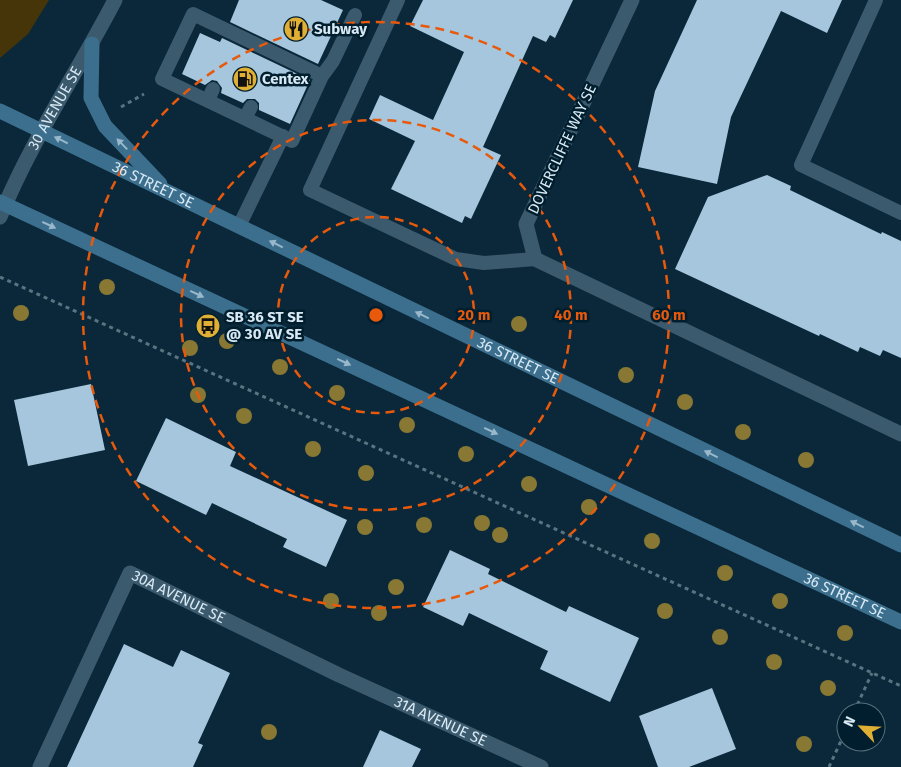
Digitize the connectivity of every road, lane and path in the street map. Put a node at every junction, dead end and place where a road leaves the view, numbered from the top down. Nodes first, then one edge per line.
1 (115, 0) edge
2 (398, 0) edge
3 (632, 0) edge
4 (876, 0) edge
5 (355, 15) dead end
6 (92, 44) junction
7 (322, 76) junction
8 (149, 92) dead end
9 (117, 110) dead end
10 (0, 111) edge
11 (41, 130) junction
12 (283, 136) junction
13 (168, 192) junction
14 (2, 208) edge
15 (901, 212) edge
16 (238, 226) junction
17 (535, 259) junction
18 (0, 277) edge
19 (901, 434) edge
20 (901, 545) edge
21 (901, 622) edge
22 (872, 673) junction
23 (339, 675) joint
24 (901, 686) edge
25 (859, 702) edge
26 (836, 752) edge
27 (40, 767) edge
28 (541, 767) edge
29 (829, 767) edge

1 - 6 street, 30 AVENUE SE
2 - 17 lane
3 - 17 street, DOVERCLIFFE WAY SE
4 - 15 lane
5 - 7 lane
6 - 11 street, 30 AVENUE SE
13 -> 6 main road
7 - 12 lane
7 - 12 lane
8 - 9 path
10 - 11 main road, 36 STREET SE
13 -> 11 main road, 36 STREET SE
11 - 14 street, 30 AVENUE SE
12 - 16 lane
13 - 16 main road, 36 STREET SE
14 -> 21 main road, 36 STREET SE
20 -> 16 main road, 36 STREET SE
17 - 19 street
18 - 22 path
22 - 24 path
22 - 25 path
23 - 27 street, 30A AVENUE SE
23 - 28 street, 31A AVENUE SE
26 - 29 path

